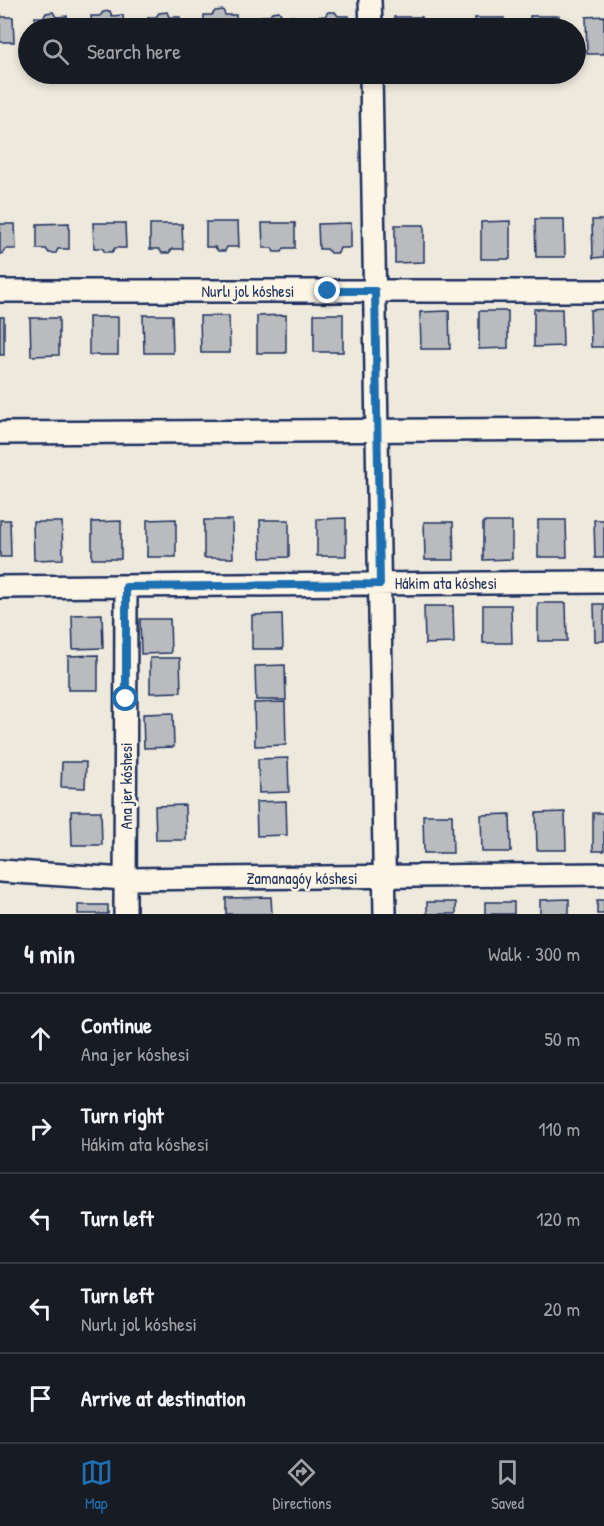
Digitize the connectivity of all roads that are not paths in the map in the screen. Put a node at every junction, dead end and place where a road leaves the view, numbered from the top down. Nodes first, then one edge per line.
1 (370, 0) edge
2 (371, 18) edge
3 (371, 84) edge
4 (0, 291) edge
5 (375, 291) junction
6 (604, 291) edge
7 (604, 429) edge
8 (377, 431) junction
9 (0, 434) edge
10 (604, 582) edge
11 (380, 584) junction
12 (0, 587) edge
13 (126, 587) junction
14 (0, 871) edge
15 (604, 874) edge
16 (385, 878) junction
17 (125, 879) junction
18 (125, 914) edge
19 (385, 914) edge

1 - 2 street
3 - 5 street
4 - 5 street, Nurlı jol kóshesi
5 - 6 street, Nurlı jol kóshesi
5 - 8 street
7 - 8 street
8 - 9 street
8 - 11 street
10 - 11 street, Hákim ata kóshesi
11 - 13 street, Hákim ata kóshesi
11 - 16 street
12 - 13 street, Hákim ata kóshesi
13 - 17 street, Ana jer kóshesi
14 - 17 street, Zamanagóy kóshesi
15 - 16 street, Zamanagóy kóshesi
16 - 17 street, Zamanagóy kóshesi
16 - 19 street
17 - 18 street, Ana jer kóshesi

